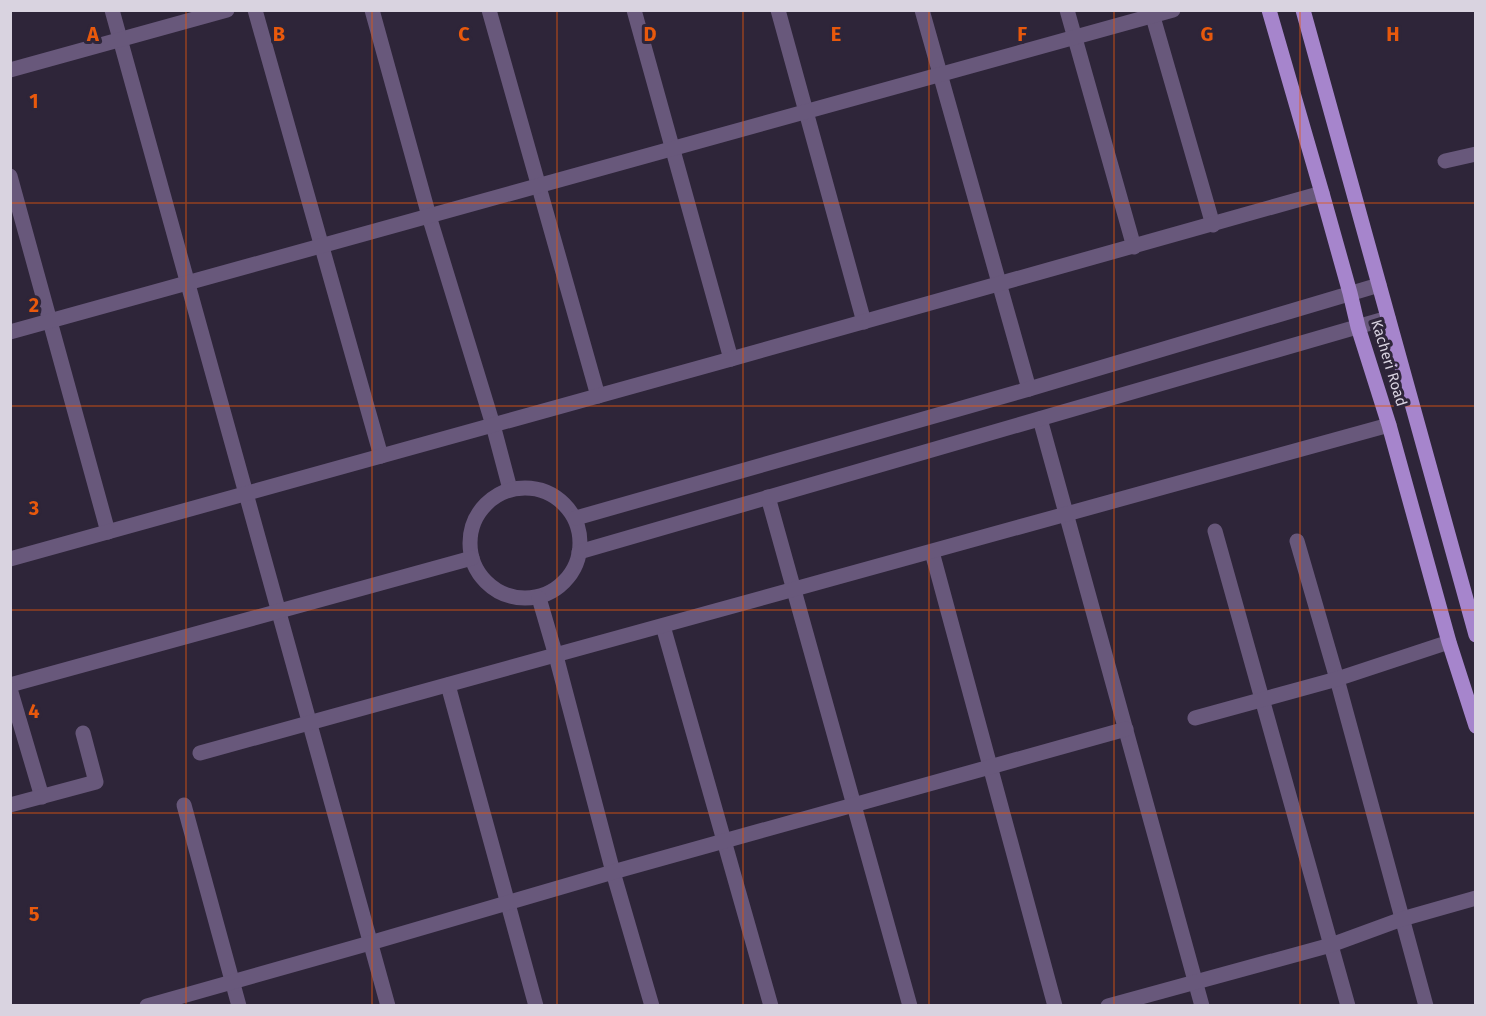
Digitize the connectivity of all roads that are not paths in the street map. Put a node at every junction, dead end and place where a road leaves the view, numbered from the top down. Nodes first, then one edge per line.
1 (112, 10) edge
2 (227, 10) edge
3 (255, 10) edge
4 (372, 10) edge
5 (489, 10) edge
6 (634, 10) edge
7 (778, 10) edge
8 (922, 10) edge
9 (1067, 10) edge
10 (1173, 10) edge
11 (1269, 10) edge
12 (1303, 10) edge
13 (1152, 14) edge
14 (1075, 38) junction
15 (120, 40) junction
16 (10, 70) edge
17 (940, 75) junction
18 (806, 112) junction
19 (672, 149) junction
20 (1476, 154) edge
21 (1445, 161) dead end
22 (10, 176) edge
23 (538, 186) junction
24 (1322, 193) junction
25 (429, 216) junction
26 (1213, 225) junction
27 (321, 246) junction
28 (1134, 247) junction
29 (188, 283) junction
30 (999, 284) junction
31 (1378, 285) junction
32 (1350, 294) junction
33 (1388, 318) junction
34 (50, 321) junction
35 (864, 322) junction
36 (1358, 327) junction
37 (10, 332) edge
38 (731, 359) junction
39 (1029, 390) junction
40 (598, 396) junction
41 (1040, 419) junction
42 (493, 425) junction
43 (1389, 425) junction
44 (381, 456) junction
45 (510, 489) junction
46 (246, 494) junction
47 (768, 497) junction
48 (1066, 514) junction
49 (576, 518) junction
50 (1215, 531) dead end
51 (108, 532) junction
52 (1297, 541) dead end
53 (579, 552) junction
54 (932, 552) junction
55 (472, 558) junction
56 (10, 559) edge
57 (794, 590) junction
58 (539, 598) junction
59 (278, 610) junction
60 (663, 626) junction
61 (1476, 635) edge
62 (1449, 642) junction
63 (556, 656) junction
64 (1337, 680) junction
65 (10, 685) edge
66 (448, 685) junction
67 (10, 689) edge
68 (1263, 699) junction
69 (1195, 718) dead end
70 (309, 723) junction
71 (1476, 726) edge
72 (1126, 729) junction
73 (83, 733) dead end
74 (200, 753) dead end
75 (990, 766) junction
76 (42, 796) junction
77 (854, 804) junction
78 (184, 805) dead end
79 (10, 806) edge
80 (724, 841) junction
81 (613, 872) junction
82 (1476, 898) edge
83 (508, 902) junction
84 (1402, 919) junction
85 (370, 943) junction
86 (1331, 945) junction
87 (233, 982) junction
88 (1195, 982) junction
89 (147, 1005) edge
90 (239, 1005) edge
91 (388, 1005) edge
92 (536, 1005) edge
93 (652, 1005) edge
94 (771, 1005) edge
95 (910, 1005) edge
96 (1055, 1005) edge
97 (1108, 1005) edge
98 (1202, 1005) edge
99 (1348, 1005) edge
100 (1426, 1005) edge

1 - 15 street
2 - 15 street
3 - 27 street
4 - 25 street
5 - 23 street
6 - 19 street
7 - 18 street
8 - 17 street
9 - 14 street
10 - 13 street
11 - 24 main road, Kacheri Road
12 - 31 main road, Kacheri Road
13 - 14 street
13 - 26 street
14 - 17 street
14 - 28 street
15 - 16 street
15 - 29 street
17 - 18 street
17 - 30 street
18 - 19 street
18 - 35 street
19 - 23 street
19 - 38 street
20 - 21 street
22 - 34 street
23 - 25 street
23 - 40 street
24 - 26 street
24 - 32 main road, Kacheri Road
25 - 27 street
25 - 42 street
26 - 28 street
27 - 29 street
27 - 44 street
28 - 30 street
29 - 34 street
29 - 46 street
30 - 35 street
30 - 39 street
31 - 32 street
31 - 33 main road, Kacheri Road
32 - 36 main road, Kacheri Road
32 - 39 street
33 - 36 street
33 - 61 main road, Kacheri Road
34 - 37 street
34 - 51 street
35 - 38 street
36 - 41 street
36 - 43 main road, Kacheri Road
38 - 40 street
39 - 49 street
40 - 42 street
41 - 47 street
41 - 48 street
42 - 44 street
42 - 45 street
43 - 48 street
43 - 62 main road, Kacheri Road
44 - 46 street
45 - 49 street
45 - 55 street
46 - 51 street
46 - 59 street
47 - 53 street
47 - 57 street
48 - 54 street
48 - 72 street
49 - 53 street
50 - 68 street
51 - 56 street
52 - 64 street
53 - 58 street
54 - 57 street
54 - 75 street
55 - 58 street
55 - 59 street
57 - 60 street
57 - 77 street
58 - 63 street
59 - 65 street
59 - 70 street
60 - 63 street
60 - 80 street
62 - 64 street
62 - 71 main road, Kacheri Road
63 - 66 street
63 - 81 street
64 - 68 street
64 - 84 street
66 - 70 street
66 - 83 street
67 - 76 street
68 - 69 street
68 - 86 street
70 - 74 street
70 - 85 street
72 - 75 street
72 - 88 street
73 - 76 street
75 - 77 street
75 - 96 street
76 - 79 street
77 - 80 street
77 - 95 street
78 - 87 street
80 - 81 street
80 - 94 street
81 - 83 street
81 - 93 street
82 - 84 street
83 - 85 street
83 - 92 street
84 - 86 street
84 - 100 street
85 - 87 street
85 - 91 street
86 - 88 street
86 - 99 street
87 - 89 street
87 - 90 street
88 - 97 street
88 - 98 street

